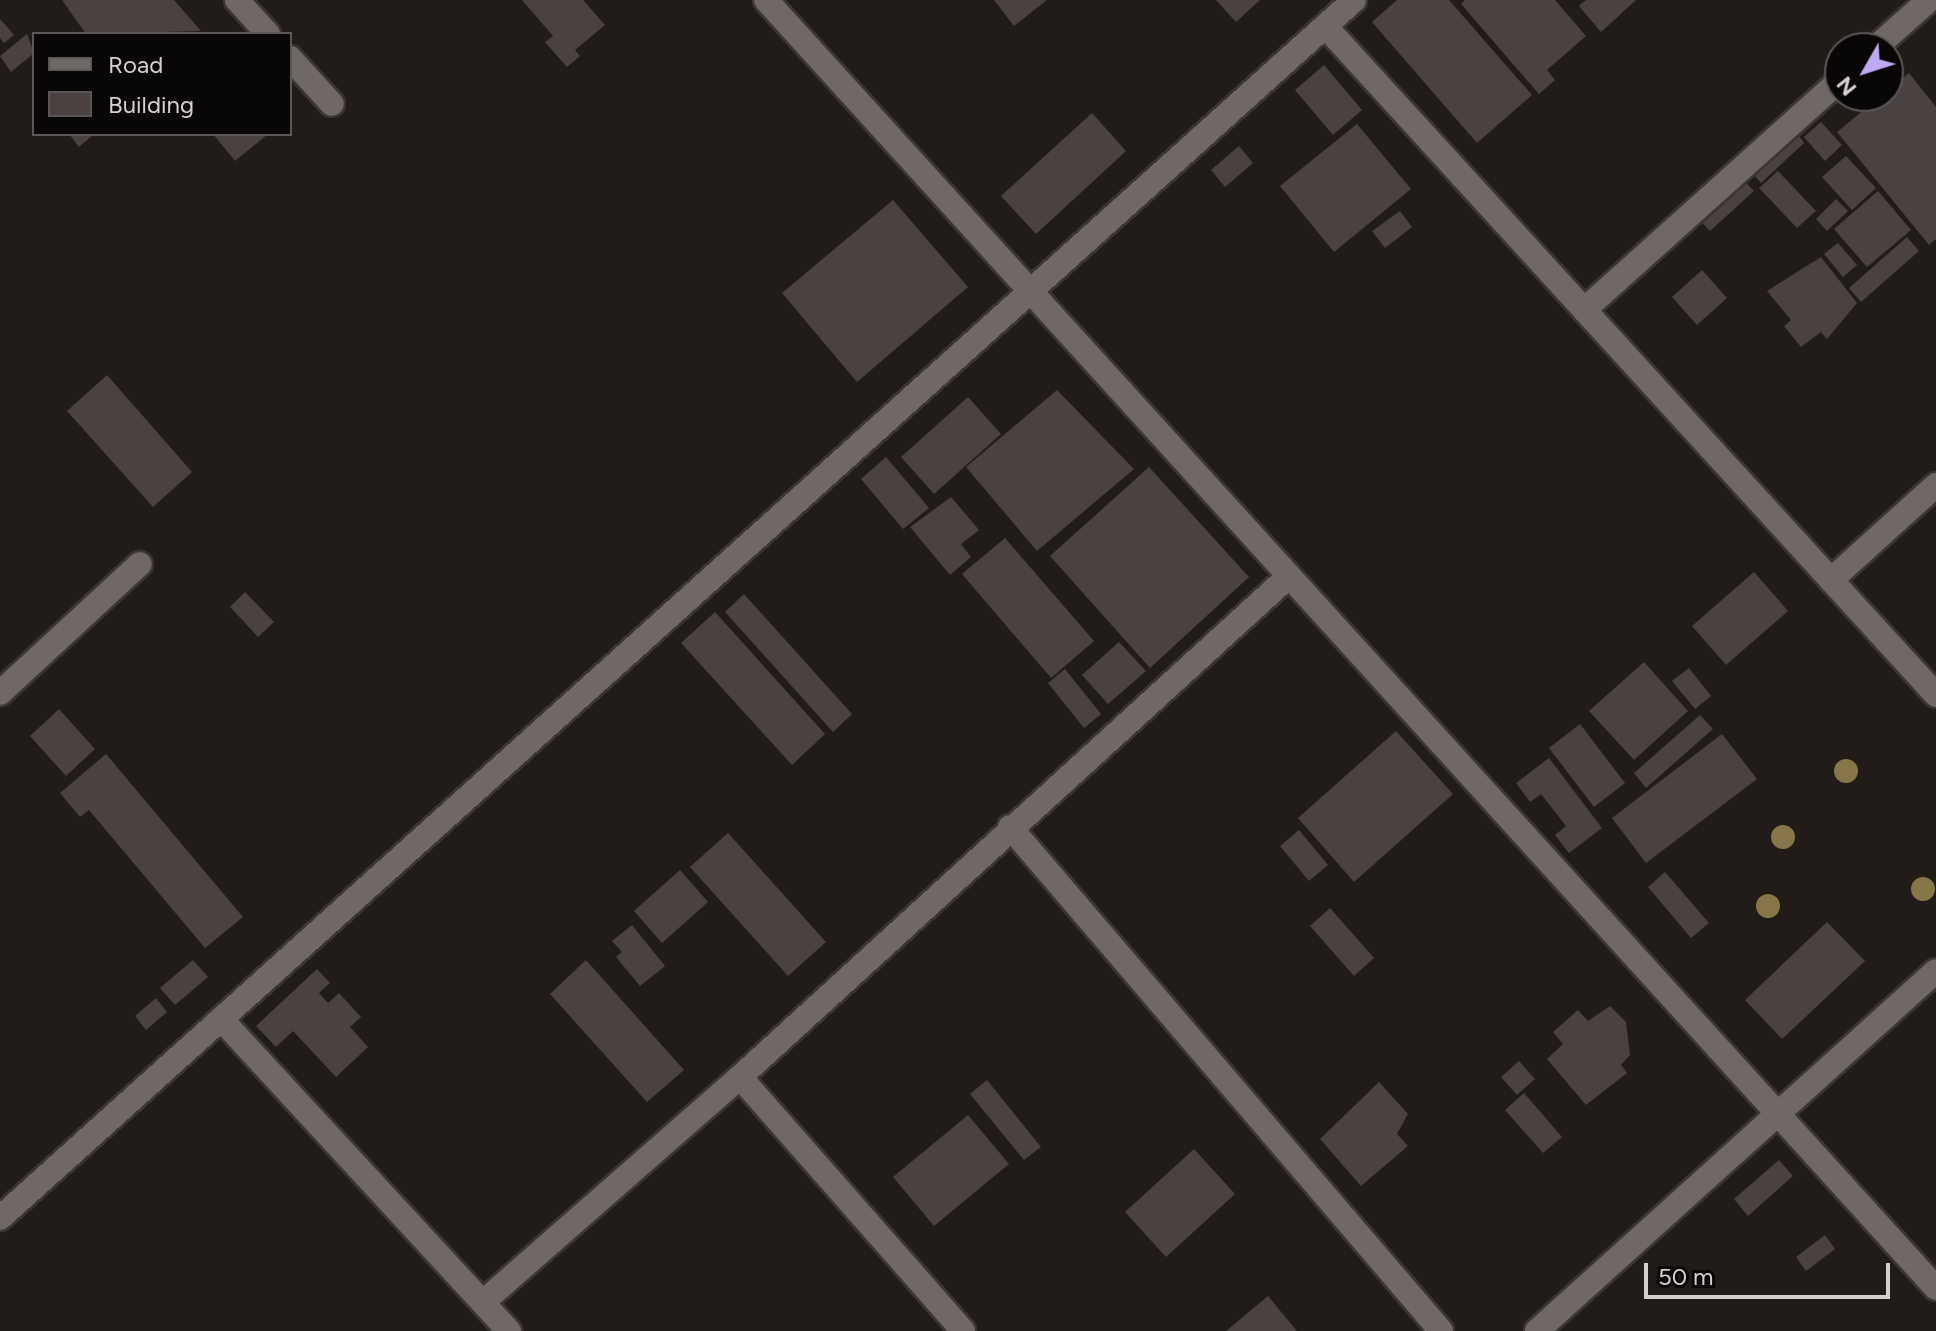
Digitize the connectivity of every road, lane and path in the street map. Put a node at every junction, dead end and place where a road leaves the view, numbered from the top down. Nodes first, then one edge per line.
1 (237, 0) edge
2 (766, 0) edge
3 (1354, 0) edge
4 (1929, 0) edge
5 (1325, 26) junction
6 (266, 32) edge
7 (1893, 32) edge
8 (292, 60) edge
9 (1824, 94) edge
10 (332, 104) dead end
11 (1030, 291) junction
12 (1584, 310) junction
13 (1936, 485) edge
14 (140, 564) dead end
15 (1289, 576) junction
16 (1831, 580) junction
17 (0, 693) edge
18 (1936, 695) edge
19 (1010, 827) junction
20 (1936, 971) edge
21 (221, 1019) junction
22 (740, 1077) junction
23 (1778, 1114) junction
24 (0, 1218) edge
25 (1936, 1288) edge
26 (483, 1302) junction
27 (509, 1331) edge
28 (963, 1331) edge
29 (1441, 1331) edge
30 (1537, 1331) edge

1 - 6 street
2 - 11 street
3 - 5 street
4 - 7 street
5 - 11 street
5 - 12 street
8 - 10 street
9 - 12 street
11 - 15 street
11 - 21 street
12 - 16 street
13 - 16 street
14 - 17 street
15 - 19 street
15 - 23 street
16 - 18 street
19 - 22 street
19 - 29 street
20 - 23 street
21 - 24 street
21 - 26 street
22 - 26 street
22 - 28 street
23 - 25 street
23 - 30 street
26 - 27 street

